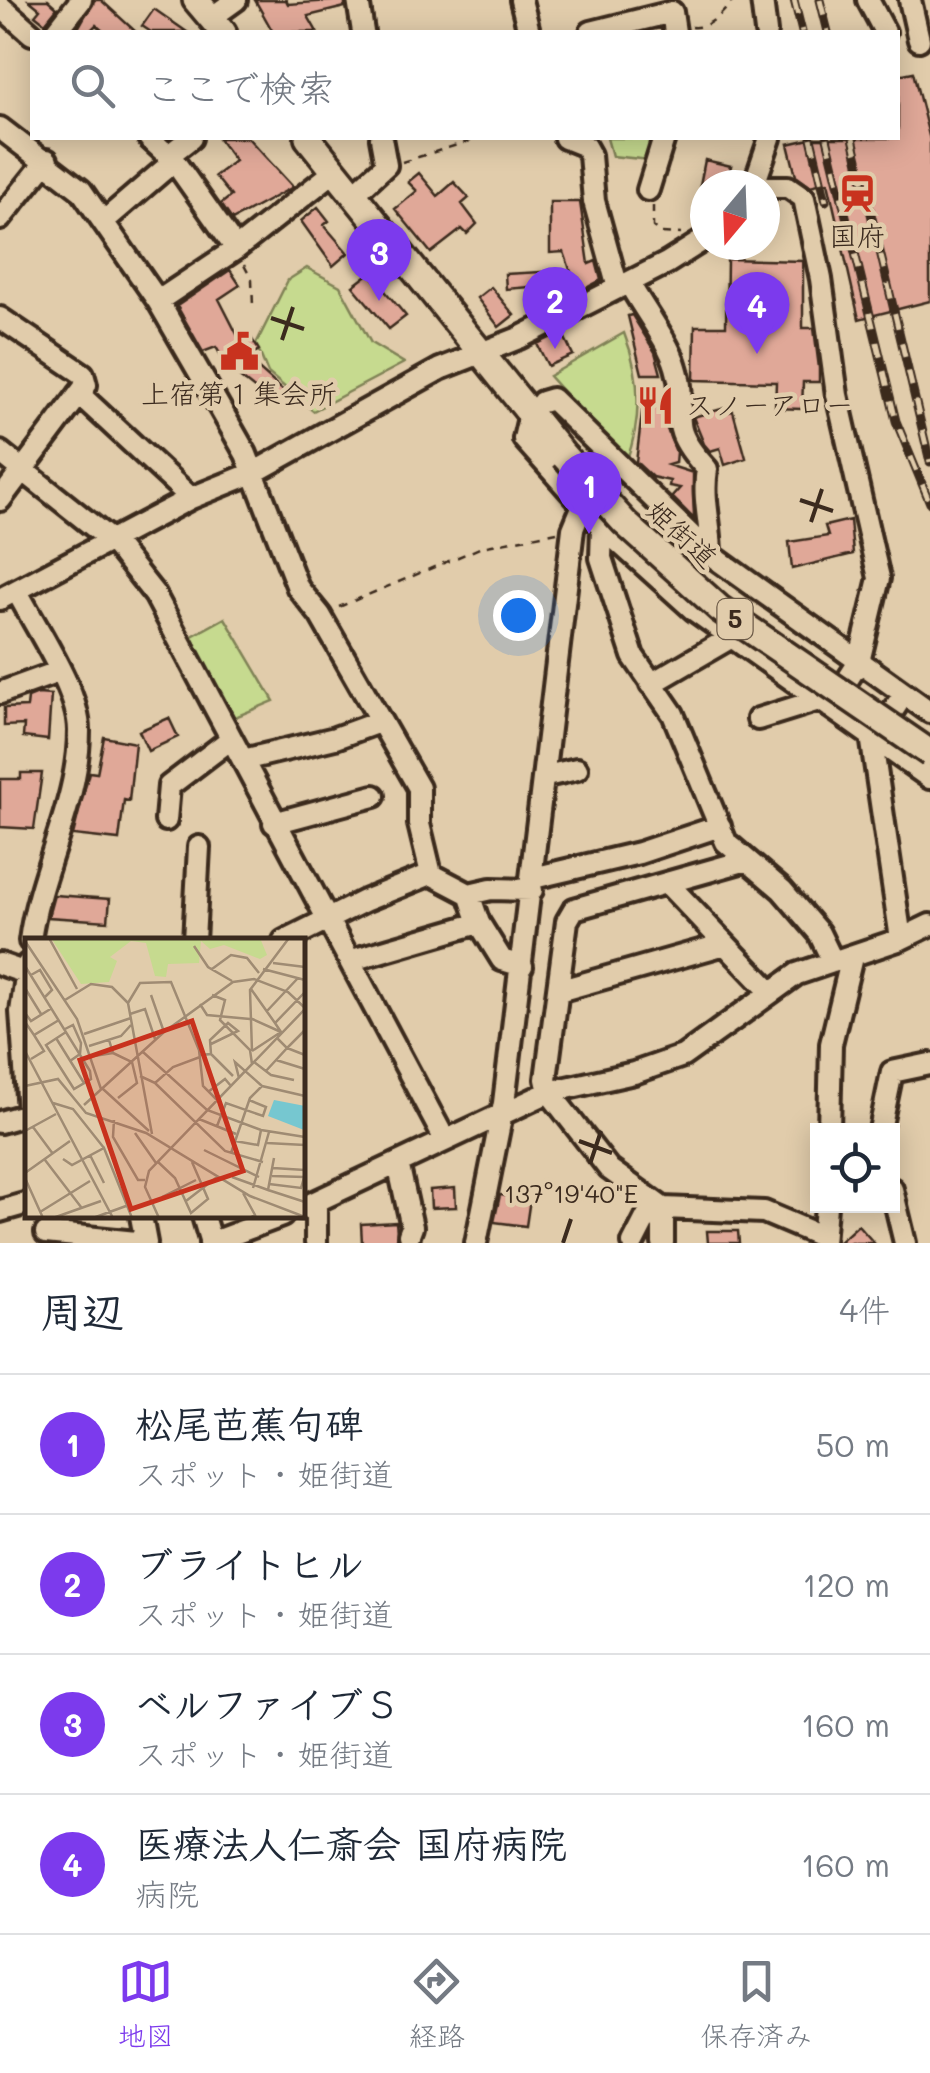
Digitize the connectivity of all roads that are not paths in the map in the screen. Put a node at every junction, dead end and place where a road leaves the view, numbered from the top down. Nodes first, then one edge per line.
1 (81, 0) edge
2 (236, 0) edge
3 (358, 0) edge
4 (521, 0) edge
5 (762, 0) edge
6 (868, 0) edge
7 (910, 0) edge
8 (0, 6) edge
9 (210, 17) edge
10 (674, 23) edge
11 (58, 30) edge
12 (363, 30) edge
13 (528, 30) edge
14 (610, 30) edge
15 (766, 30) edge
16 (884, 30) edge
17 (30, 32) edge
18 (916, 40) edge
19 (0, 128) edge
20 (151, 140) edge
21 (189, 140) edge
22 (310, 140) edge
23 (381, 140) edge
24 (570, 140) edge
25 (664, 140) edge
26 (769, 140) edge
27 (172, 158) junction
28 (47, 160) junction
29 (762, 170) edge
30 (334, 171) junction
31 (780, 187) edge
32 (354, 195) junction
33 (651, 195) road end
34 (0, 219) edge
35 (103, 222) junction
36 (690, 247) edge
37 (236, 249) junction
38 (623, 286) junction
39 (158, 301) junction
40 (0, 318) edge
41 (481, 352) junction
42 (79, 394) junction
43 (536, 407) junction
44 (570, 451) junction
45 (0, 452) edge
46 (25, 472) junction
47 (252, 473) junction
48 (191, 498) junction
49 (0, 500) edge
50 (582, 505) junction
51 (602, 527) junction
52 (113, 542) junction
53 (711, 555) junction
54 (8, 595) edge
55 (730, 638) junction
56 (859, 662) junction
57 (58, 672) junction
58 (651, 684) junction
59 (0, 693) edge
60 (904, 694) junction
61 (824, 703) junction
62 (930, 712) edge
63 (758, 719) dead end
64 (379, 722) junction
65 (930, 735) edge
66 (875, 737) junction
67 (232, 739) junction
68 (930, 752) edge
69 (242, 760) junction
70 (577, 769) dead end
71 (546, 776) junction
72 (930, 778) edge
73 (374, 796) dead end
74 (166, 820) dead end
75 (274, 823) junction
76 (720, 826) junction
77 (199, 848) dead end
78 (744, 861) junction
79 (431, 874) junction
80 (532, 884) junction
81 (669, 885) junction
82 (469, 894) junction
83 (330, 920) junction
84 (480, 924) junction
85 (930, 924) edge
86 (31, 938) edge
87 (194, 938) edge
88 (289, 938) edge
89 (901, 939) junction
90 (725, 944) junction
91 (352, 960) junction
92 (842, 960) junction
93 (0, 964) edge
94 (522, 966) junction
95 (25, 973) edge
96 (25, 981) edge
97 (769, 990) junction
98 (558, 991) junction
99 (930, 1064) edge
100 (25, 1069) edge
101 (549, 1092) junction
102 (25, 1113) edge
103 (500, 1116) junction
104 (0, 1122) edge
105 (829, 1123) edge
106 (881, 1123) edge
107 (444, 1138) junction
108 (398, 1163) junction
109 (25, 1204) edge
110 (309, 1206) edge
111 (658, 1206) junction
112 (0, 1212) edge
113 (825, 1213) edge
114 (898, 1213) edge
115 (140, 1218) edge
116 (203, 1218) edge
117 (278, 1218) edge
118 (45, 1230) edge
119 (410, 1235) dead end
120 (233, 1240) edge
121 (823, 1240) edge
122 (146, 1243) edge
123 (210, 1243) edge
124 (316, 1243) edge
125 (476, 1243) edge
126 (632, 1243) edge
127 (663, 1243) edge
128 (905, 1243) edge

1 - 11 street
2 - 9 street
3 - 12 street
4 - 13 street
5 - 15 street
6 - 16 street
7 - 18 street
8 - 17 street
10 - 14 street
19 - 28 street
20 - 27 street
21 - 27 street
22 - 30 main road, 姫街道 / 5
23 - 32 street
24 - 38 street
25 - 33 street
26 - 29 street
27 - 35 street
27 - 37 street
28 - 34 street
28 - 35 street
30 - 32 main road, 姫街道 / 5
30 - 37 street
31 - 56 street
32 - 41 main road, 姫街道 / 5
35 - 39 street
36 - 38 street
37 - 39 street
38 - 41 street
38 - 53 street
39 - 47 street
40 - 42 street
41 - 43 main road, 姫街道 / 5
41 - 47 street
42 - 46 street
42 - 48 street
43 - 44 main road, 姫街道 / 5
43 - 50 street
43 - 53 street
44 - 65 main road, 姫街道 / 5
44 - 68 main road, 姫街道 / 5, bridge
45 - 46 street
46 - 49 street
46 - 52 street
47 - 48 street
47 - 64 street
48 - 52 street
50 - 51 street
50 - 71 street
51 - 55 street
51 - 58 street
52 - 54 street
52 - 67 street
53 - 56 street
54 - 57 street
55 - 58 street
55 - 61 street
56 - 60 street
56 - 61 street
57 - 59 street
57 - 86 street
58 - 76 street
60 - 62 street
60 - 66 street
61 - 63 street
61 - 66 street
64 - 69 street
64 - 79 street
66 - 72 street
66 - 89 street
67 - 69 street
67 - 74 street
69 - 75 street
70 - 71 street
71 - 80 street
73 - 75 street
75 - 83 street
76 - 78 street
76 - 80 street
77 - 87 street
78 - 81 street
78 - 92 street
79 - 82 street
79 - 83 street
80 - 82 street
80 - 94 street
81 - 90 street
81 - 98 street
82 - 84 street
83 - 88 street
83 - 91 street
84 - 91 street
84 - 94 street
85 - 89 street
89 - 92 street
90 - 97 street
90 - 98 street
91 - 107 street
92 - 97 street
92 - 105 street
93 - 95 street
94 - 103 street
96 - 100 street
97 - 101 street
98 - 101 street
99 - 106 street
101 - 103 street
101 - 111 street
102 - 104 street
103 - 107 street
103 - 125 street
107 - 108 street
108 - 110 street
108 - 119 street
109 - 112 street
110 - 124 street
111 - 121 street
111 - 126 street
111 - 127 street
113 - 121 street
114 - 128 street
115 - 122 street
116 - 123 street
117 - 120 street
118 - 122 street
120 - 123 street

